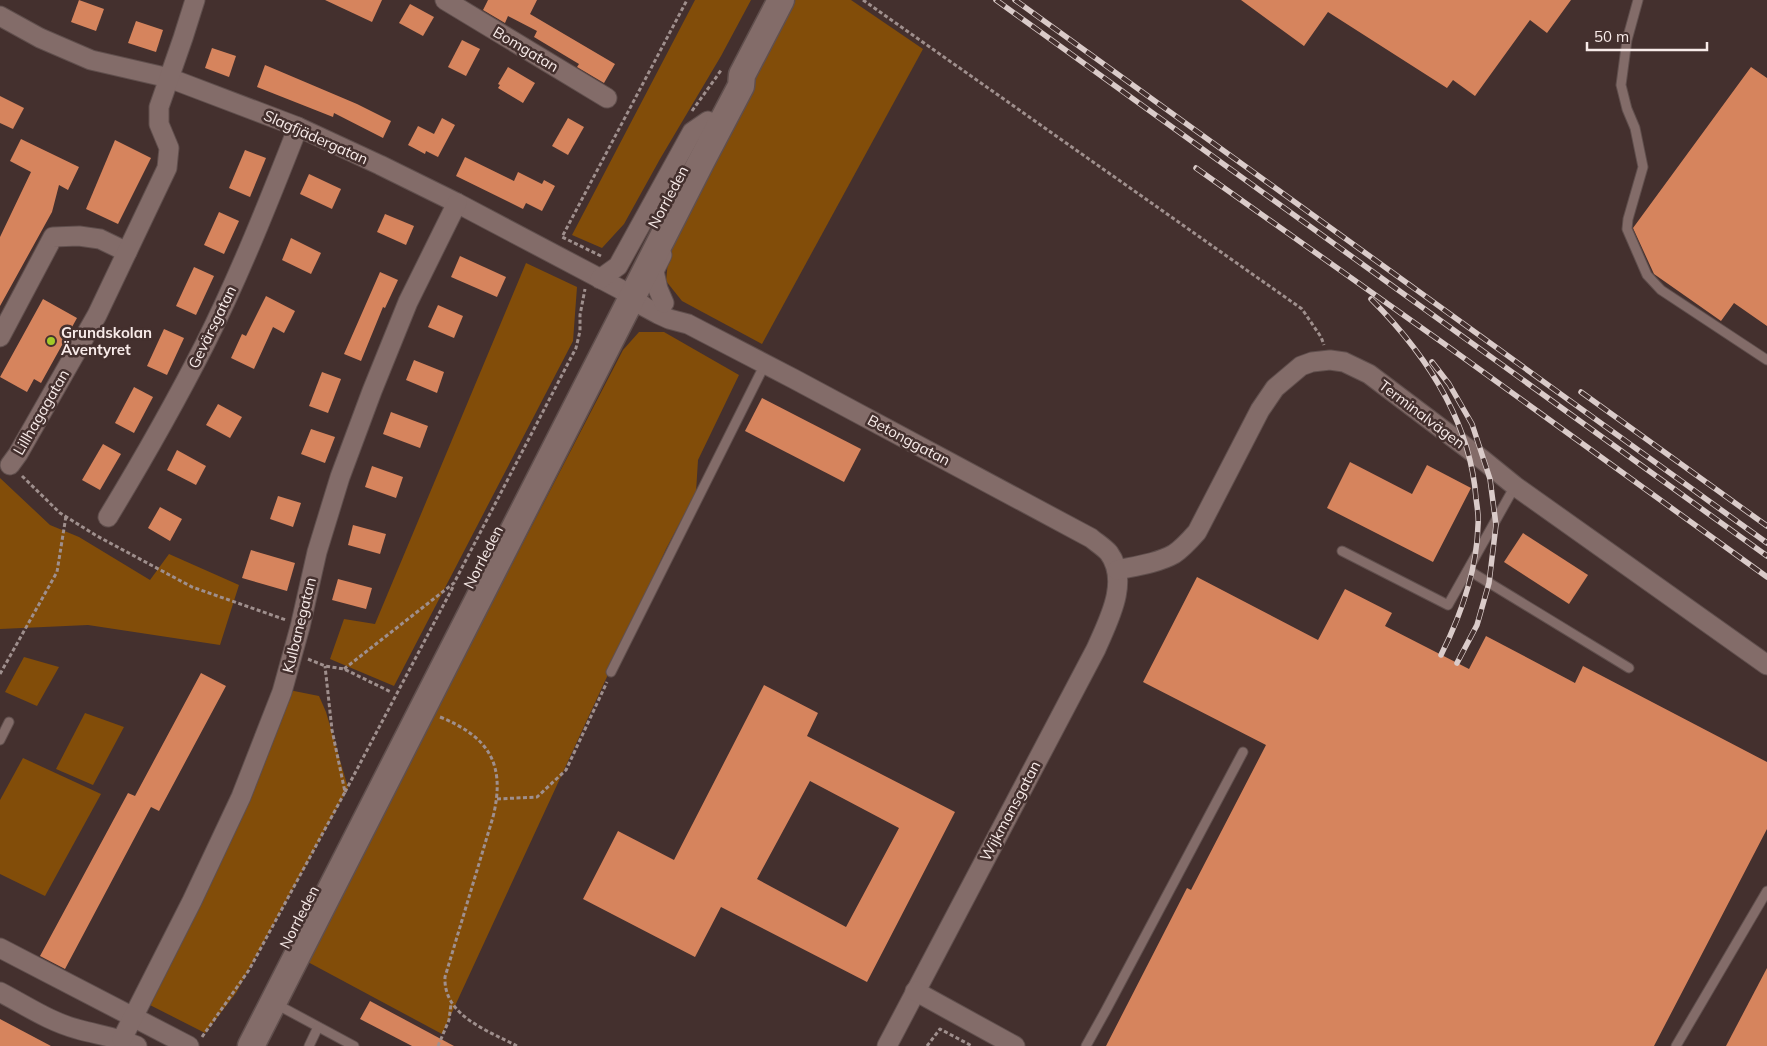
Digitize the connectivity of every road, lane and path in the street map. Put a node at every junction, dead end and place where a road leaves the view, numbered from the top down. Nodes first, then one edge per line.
1 (194, 0) edge
2 (445, 0) edge
3 (687, 0) edge
4 (781, 0) edge
5 (863, 0) edge
6 (1638, 0) edge
7 (0, 16) edge
8 (733, 71) junction
9 (169, 78) junction
10 (607, 98) dead end
11 (697, 120) junction
12 (298, 128) junction
13 (698, 167) junction
14 (457, 203) junction
15 (607, 249) dead end
16 (128, 252) junction
17 (601, 256) junction
18 (616, 287) junction
19 (661, 309) junction
20 (616, 329) junction
21 (0, 337) edge
22 (1330, 360) junction
23 (1767, 360) edge
24 (765, 364) junction
25 (10, 465) joint
26 (1515, 486) junction
27 (66, 516) junction
28 (108, 517) dead end
29 (1342, 551) dead end
30 (1117, 570) junction
31 (1468, 570) junction
32 (454, 583) junction
33 (290, 621) dead end
34 (1767, 665) edge
35 (1629, 668) dead end
36 (344, 669) junction
37 (611, 672) joint
38 (0, 674) edge
39 (391, 692) dead end
40 (439, 717) dead end
41 (9, 722) dead end
42 (0, 740) edge
43 (1242, 752) dead end
44 (345, 792) junction
45 (496, 799) junction
46 (1767, 891) edge
47 (0, 948) edge
48 (915, 991) junction
49 (0, 992) edge
50 (274, 1003) junction
51 (451, 1003) junction
52 (132, 1017) junction
53 (318, 1026) junction
54 (129, 1042) edge
55 (195, 1042) edge
56 (233, 1046) edge
57 (251, 1046) edge
58 (309, 1046) edge
59 (354, 1046) edge
60 (438, 1046) edge
61 (517, 1046) edge
62 (886, 1046) edge
63 (927, 1046) edge
64 (972, 1046) edge
65 (1015, 1046) edge
66 (1086, 1046) edge
67 (1676, 1046) edge

1 - 9 street, Lillhagagatan
2 - 10 street, Bomgatan
3 - 17 path
4 - 8 main road, Norrleden
5 - 22 path
6 - 23 lane
7 - 9 street, Slagfjädergatan
8 - 11 path
8 - 11 main road, Norrleden
8 - 13 main road, Norrleden
9 - 12 street, Slagfjädergatan
9 - 16 street, Lillhagagatan
11 - 18 main road, Norrleden
12 - 14 street, Slagfjädergatan
12 - 28 street, Gevärsgatan
13 - 18 main road, Norrleden
13 - 19 street
14 - 18 street, Slagfjädergatan
14 - 52 street, Kulbanegatan
15 - 17 path
16 - 21 street
16 - 25 street, Lillhagagatan
17 - 18 path
18 - 19 street, Betonggatan
18 - 20 main road, Norrleden
18 - 32 path
18 - 56 main road, Norrleden
19 - 20 street, Betonggatan
19 - 24 street, Betonggatan
20 - 50 main road, Norrleden
22 - 26 street, Terminalvägen
22 - 30 street, Terminalvägen
24 - 30 street, Betonggatan
24 - 37 lane
25 - 27 path
26 - 31 lane
26 - 34 street, Terminalvägen
27 - 33 path
27 - 38 path
29 - 31 lane
30 - 48 street, Wijkmansgatan
31 - 35 lane
32 - 36 path
32 - 44 path
36 - 39 path
36 - 44 path
37 - 45 path
40 - 45 path
41 - 42 lane
43 - 66 lane
44 - 55 path
45 - 51 path
46 - 67 lane
47 - 52 street
48 - 62 street, Wijkmansgatan
48 - 65 street
49 - 54 street
50 - 53 lane
50 - 57 main road, Norrleden
51 - 60 path
51 - 61 path
52 - 54 street, Kulbanegatan
52 - 55 street
53 - 58 lane
53 - 59 lane
63 - 64 path

